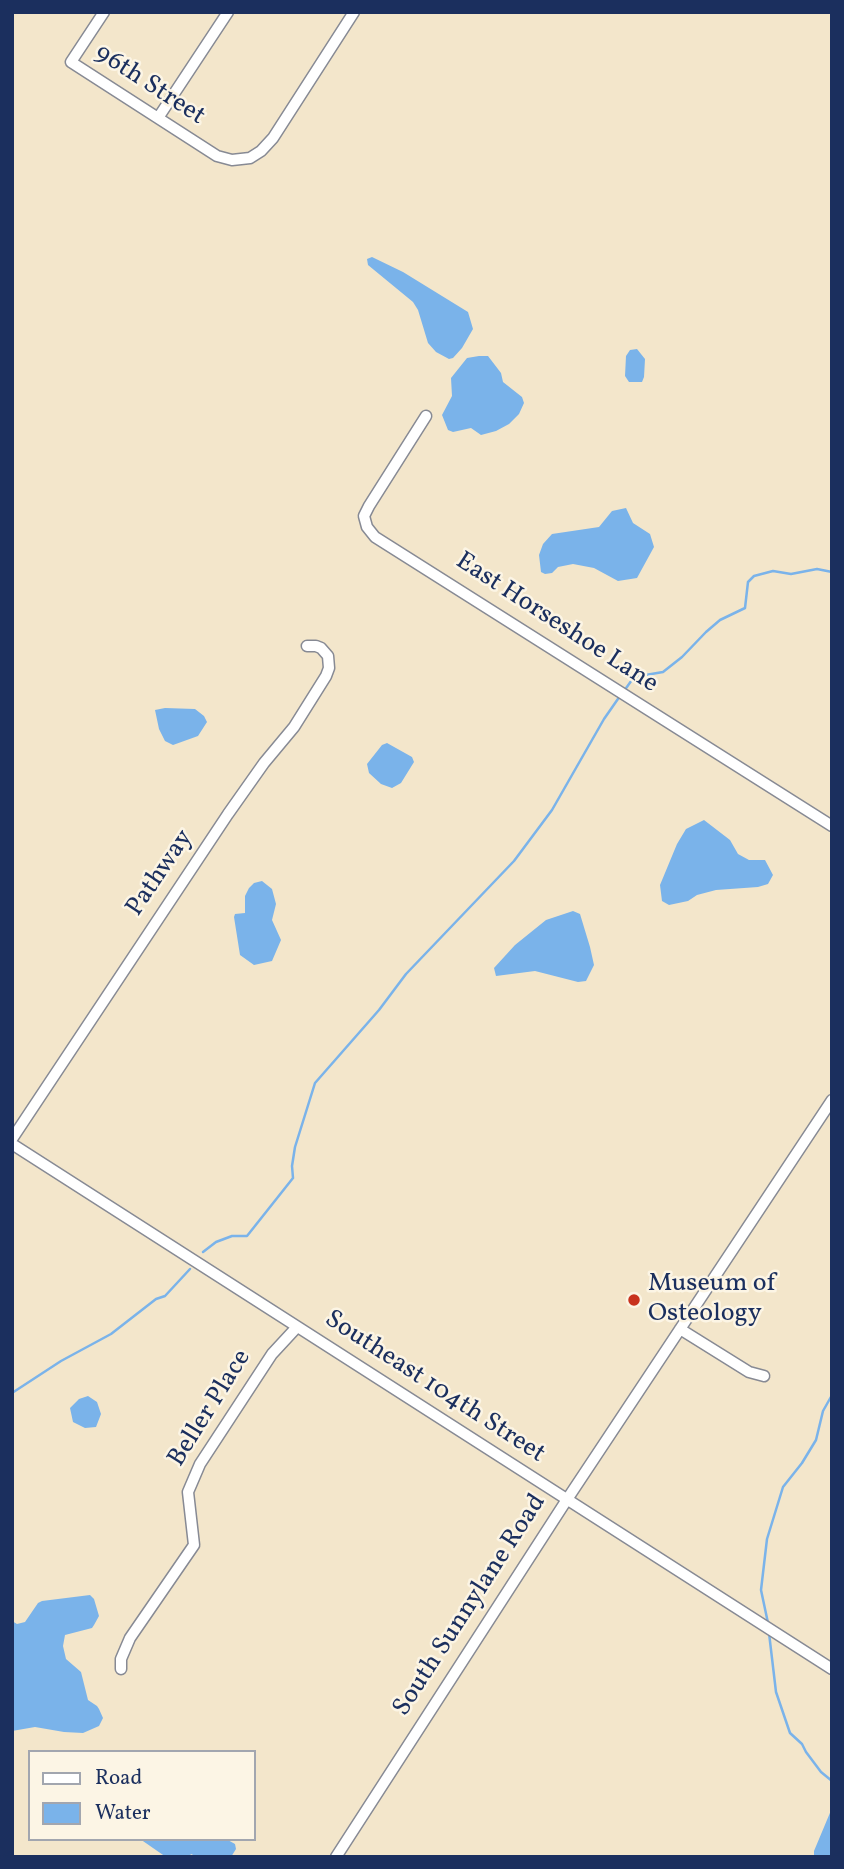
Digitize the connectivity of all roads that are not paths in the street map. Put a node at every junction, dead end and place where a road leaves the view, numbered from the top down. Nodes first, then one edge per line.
1 (104, 12) edge
2 (228, 12) edge
3 (354, 12) edge
4 (158, 118) junction
5 (426, 416) dead end
6 (307, 646) dead end
7 (832, 826) edge
8 (832, 1100) edge
9 (12, 1142) edge
10 (296, 1327) junction
11 (680, 1329) junction
12 (764, 1376) dead end
13 (566, 1501) junction
14 (121, 1669) dead end
15 (832, 1670) edge
16 (336, 1857) edge

1 - 4 street, 96th Street
2 - 4 street
3 - 4 street, 96th Street
5 - 7 street, East Horseshoe Lane
6 - 9 street, Pathway
8 - 11 street, South Sunnylane Road
9 - 10 street, Southeast 104th Street
10 - 13 street, Southeast 104th Street
10 - 14 street, Beller Place
11 - 12 street
11 - 13 street, South Sunnylane Road
13 - 15 street, Southeast 104th Street
13 - 16 street, South Sunnylane Road

